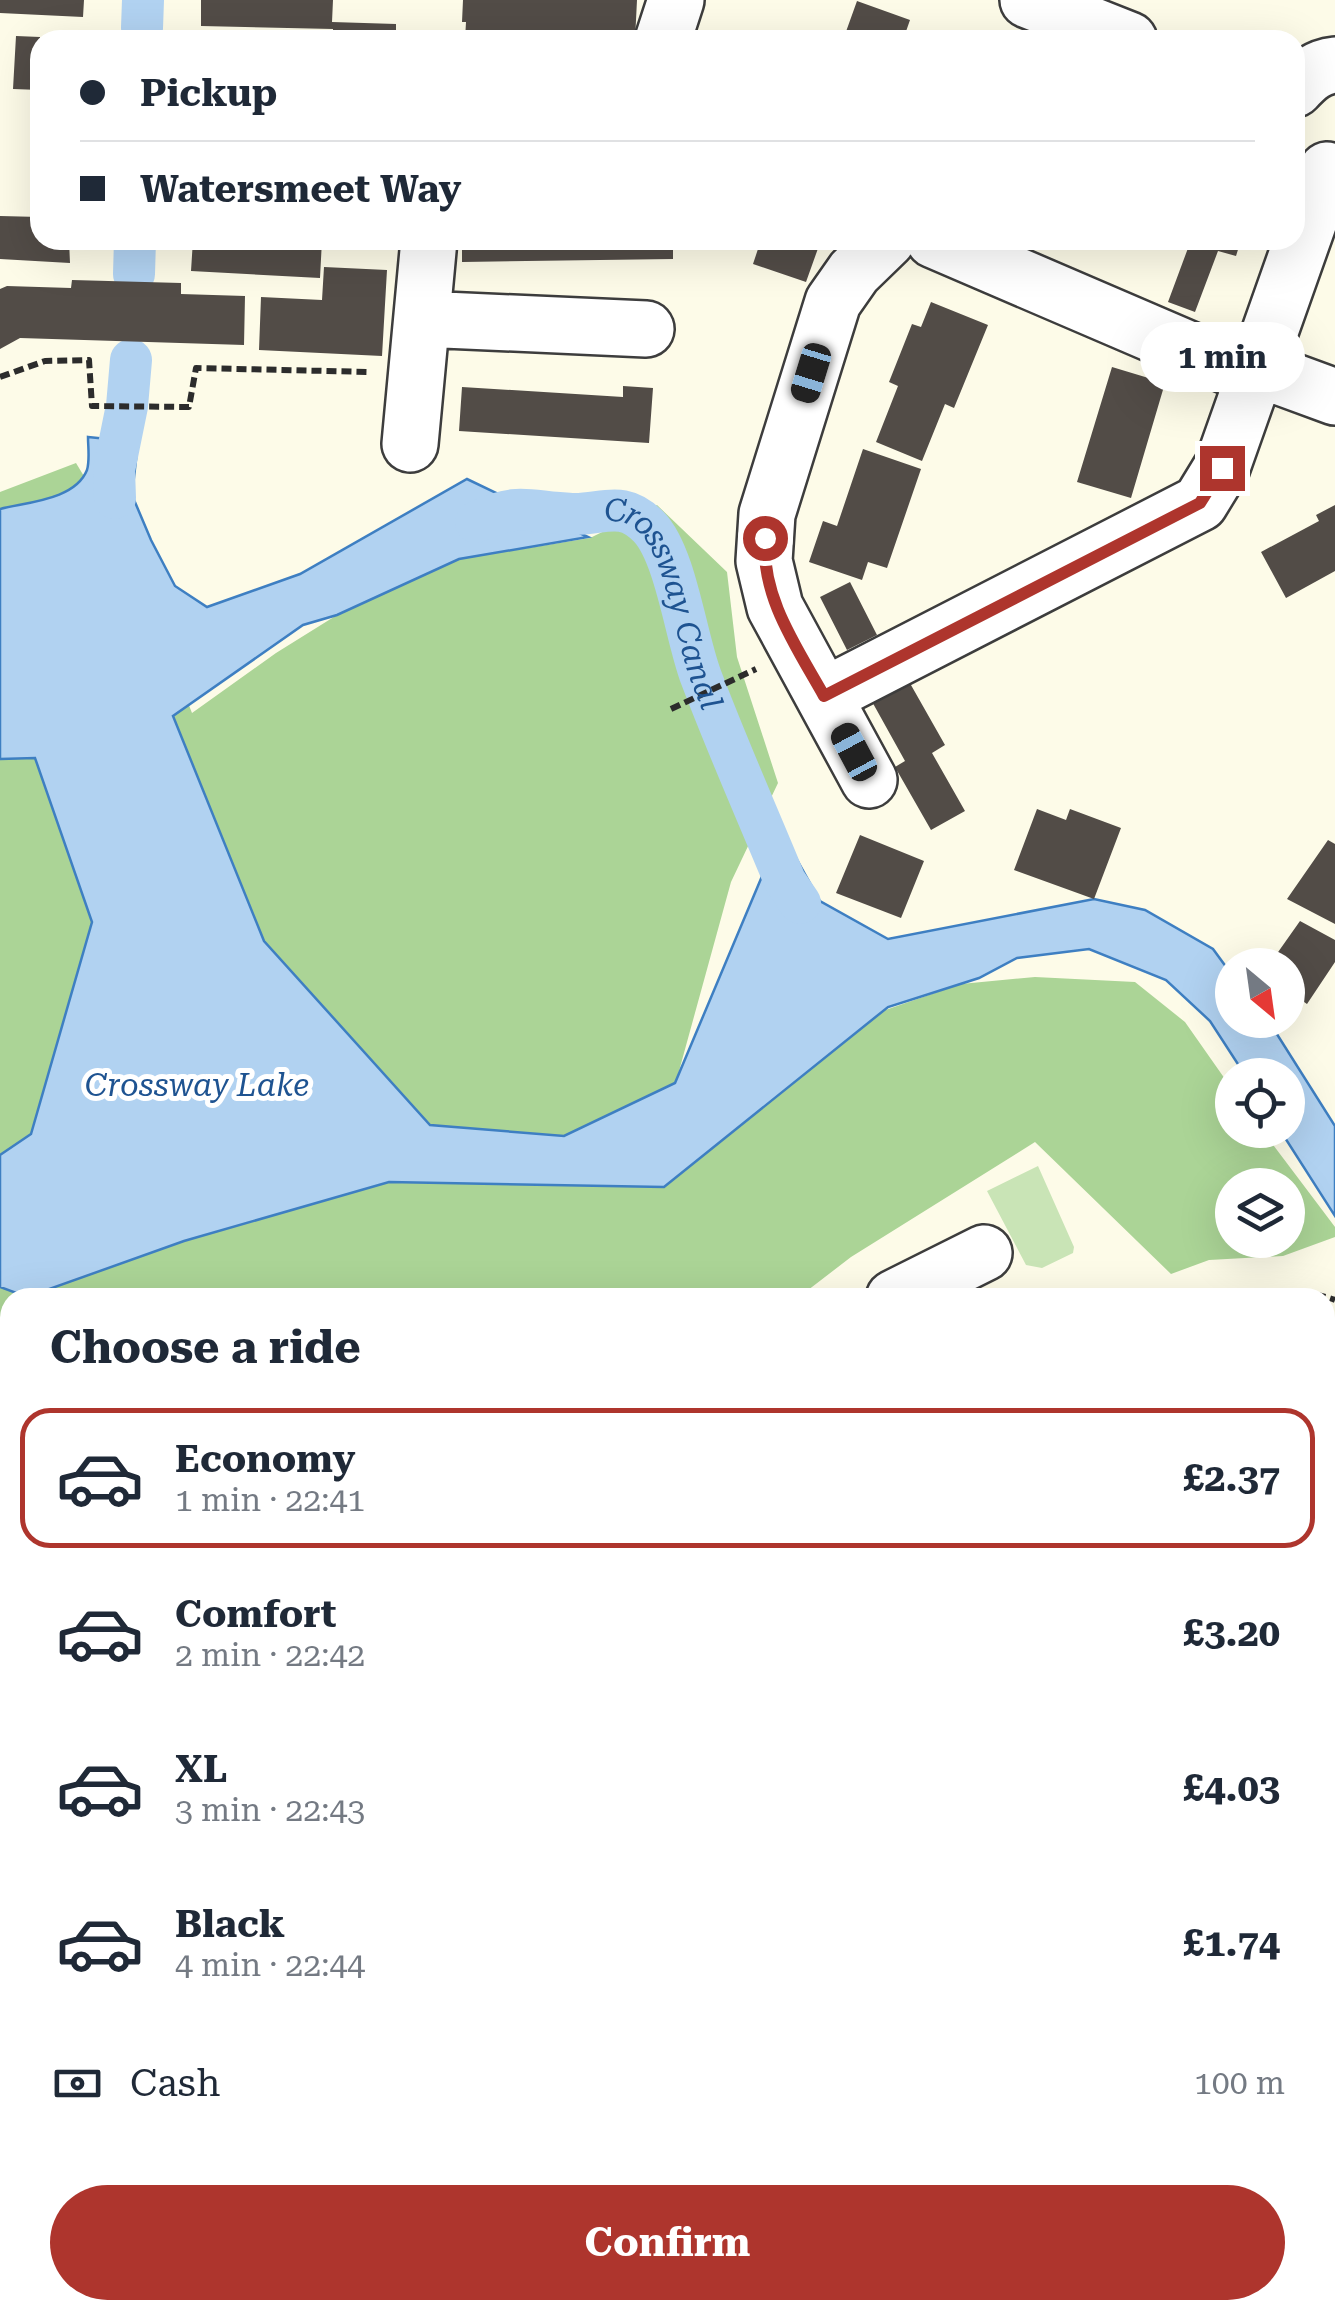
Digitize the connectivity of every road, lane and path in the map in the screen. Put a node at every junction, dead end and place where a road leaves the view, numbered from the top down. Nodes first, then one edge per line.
1 (676, 0) edge
2 (1028, 0) edge
3 (666, 30) edge
4 (1103, 30) edge
5 (1335, 64) edge
6 (1305, 77) edge
7 (1319, 162) edge
8 (1305, 208) edge
9 (429, 250) edge
10 (877, 250) edge
11 (958, 250) edge
12 (1292, 250) edge
13 (422, 320) junction
14 (646, 328) dead end
15 (1255, 372) junction
16 (417, 373) junction
17 (0, 377) edge
18 (1335, 396) edge
19 (410, 444) dead end
20 (746, 674) dead end
21 (824, 696) junction
22 (671, 709) dead end
23 (869, 780) dead end
24 (984, 1253) dead end
25 (914, 1288) edge

1 - 3 street
2 - 4 street
5 - 6 street
7 - 8 street
9 - 13 street
10 - 21 street
11 - 15 street
12 - 15 street
13 - 14 street
13 - 16 street
15 - 18 street
15 - 21 street
16 - 17 path
16 - 19 street
20 - 22 path
21 - 23 street
24 - 25 street

